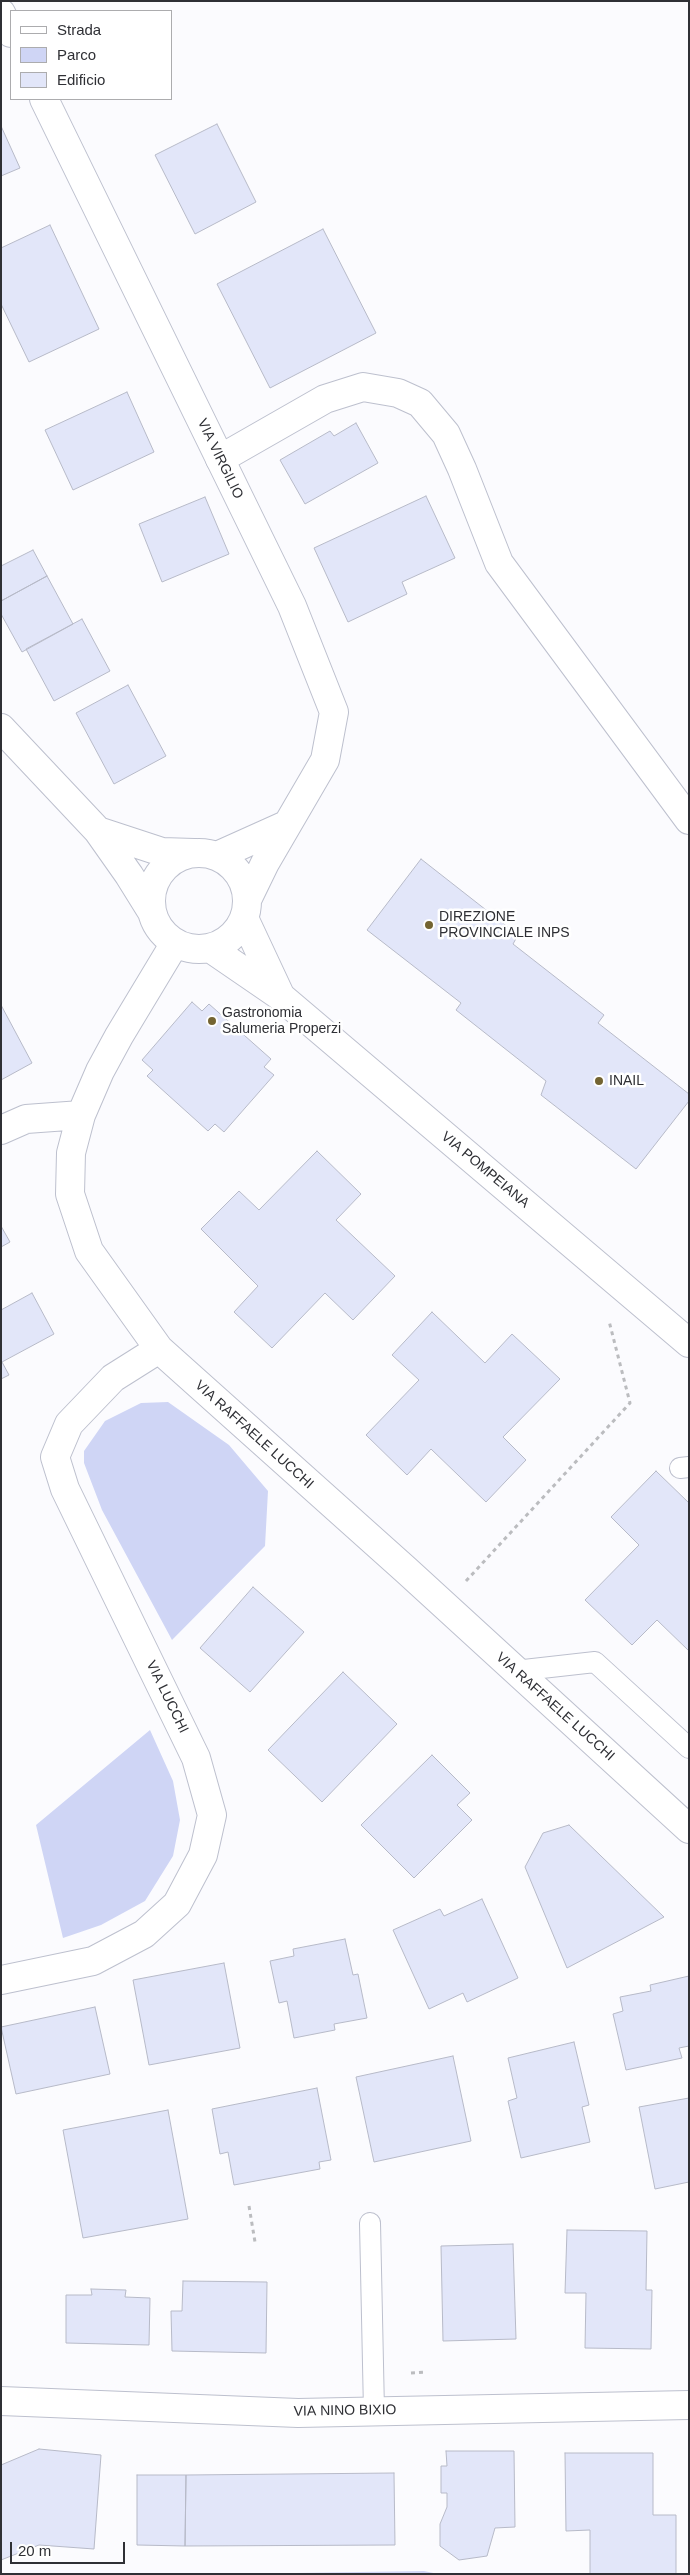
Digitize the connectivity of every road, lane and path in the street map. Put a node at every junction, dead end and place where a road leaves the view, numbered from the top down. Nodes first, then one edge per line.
1 (1, 13) edge
2 (10, 31) edge
3 (44, 100) edge
4 (220, 459) junction
5 (1, 728) edge
6 (689, 820) edge
7 (286, 825) junction
8 (98, 831) junction
9 (206, 854) junction
10 (245, 909) junction
11 (152, 912) junction
12 (175, 943) junction
13 (210, 948) junction
14 (280, 996) junction
15 (82, 1114) junction
16 (1, 1130) edge
17 (608, 1316) dead end
18 (689, 1343) edge
19 (159, 1349) junction
20 (461, 1587) dead end
21 (515, 1671) junction
22 (689, 1748) edge
23 (689, 1828) edge
24 (1, 1980) edge
25 (249, 2206) dead end
26 (370, 2223) dead end
27 (255, 2242) dead end
28 (426, 2372) dead end
29 (411, 2373) dead end
30 (1, 2401) edge
31 (689, 2405) edge
32 (374, 2411) junction

1 - 2 street
3 - 4 street, VIA VIRGILIO
4 - 6 street
4 - 7 street, VIA VIRGILIO
5 - 8 street
7 - 9 street
7 - 10 street, VIA VIRGILIO
8 - 9 street
8 - 11 street
9 - 10 street
9 - 11 street
10 - 13 street
10 - 14 street, VIA POMPEIANA
11 - 12 street
12 - 13 street
12 - 15 street, VIA RAFFAELE LUCCHI
13 - 14 street, VIA POMPEIANA
14 - 18 street, VIA POMPEIANA
15 - 16 street
15 - 19 street, VIA RAFFAELE LUCCHI
17 - 20 path
19 - 21 street, VIA RAFFAELE LUCCHI
19 - 24 street, VIA LUCCHI
21 - 22 lane
21 - 23 street, VIA RAFFAELE LUCCHI
25 - 27 path
26 - 32 lane
28 - 29 path
30 - 32 street, VIA NINO BIXIO
31 - 32 street, VIA NINO BIXIO

